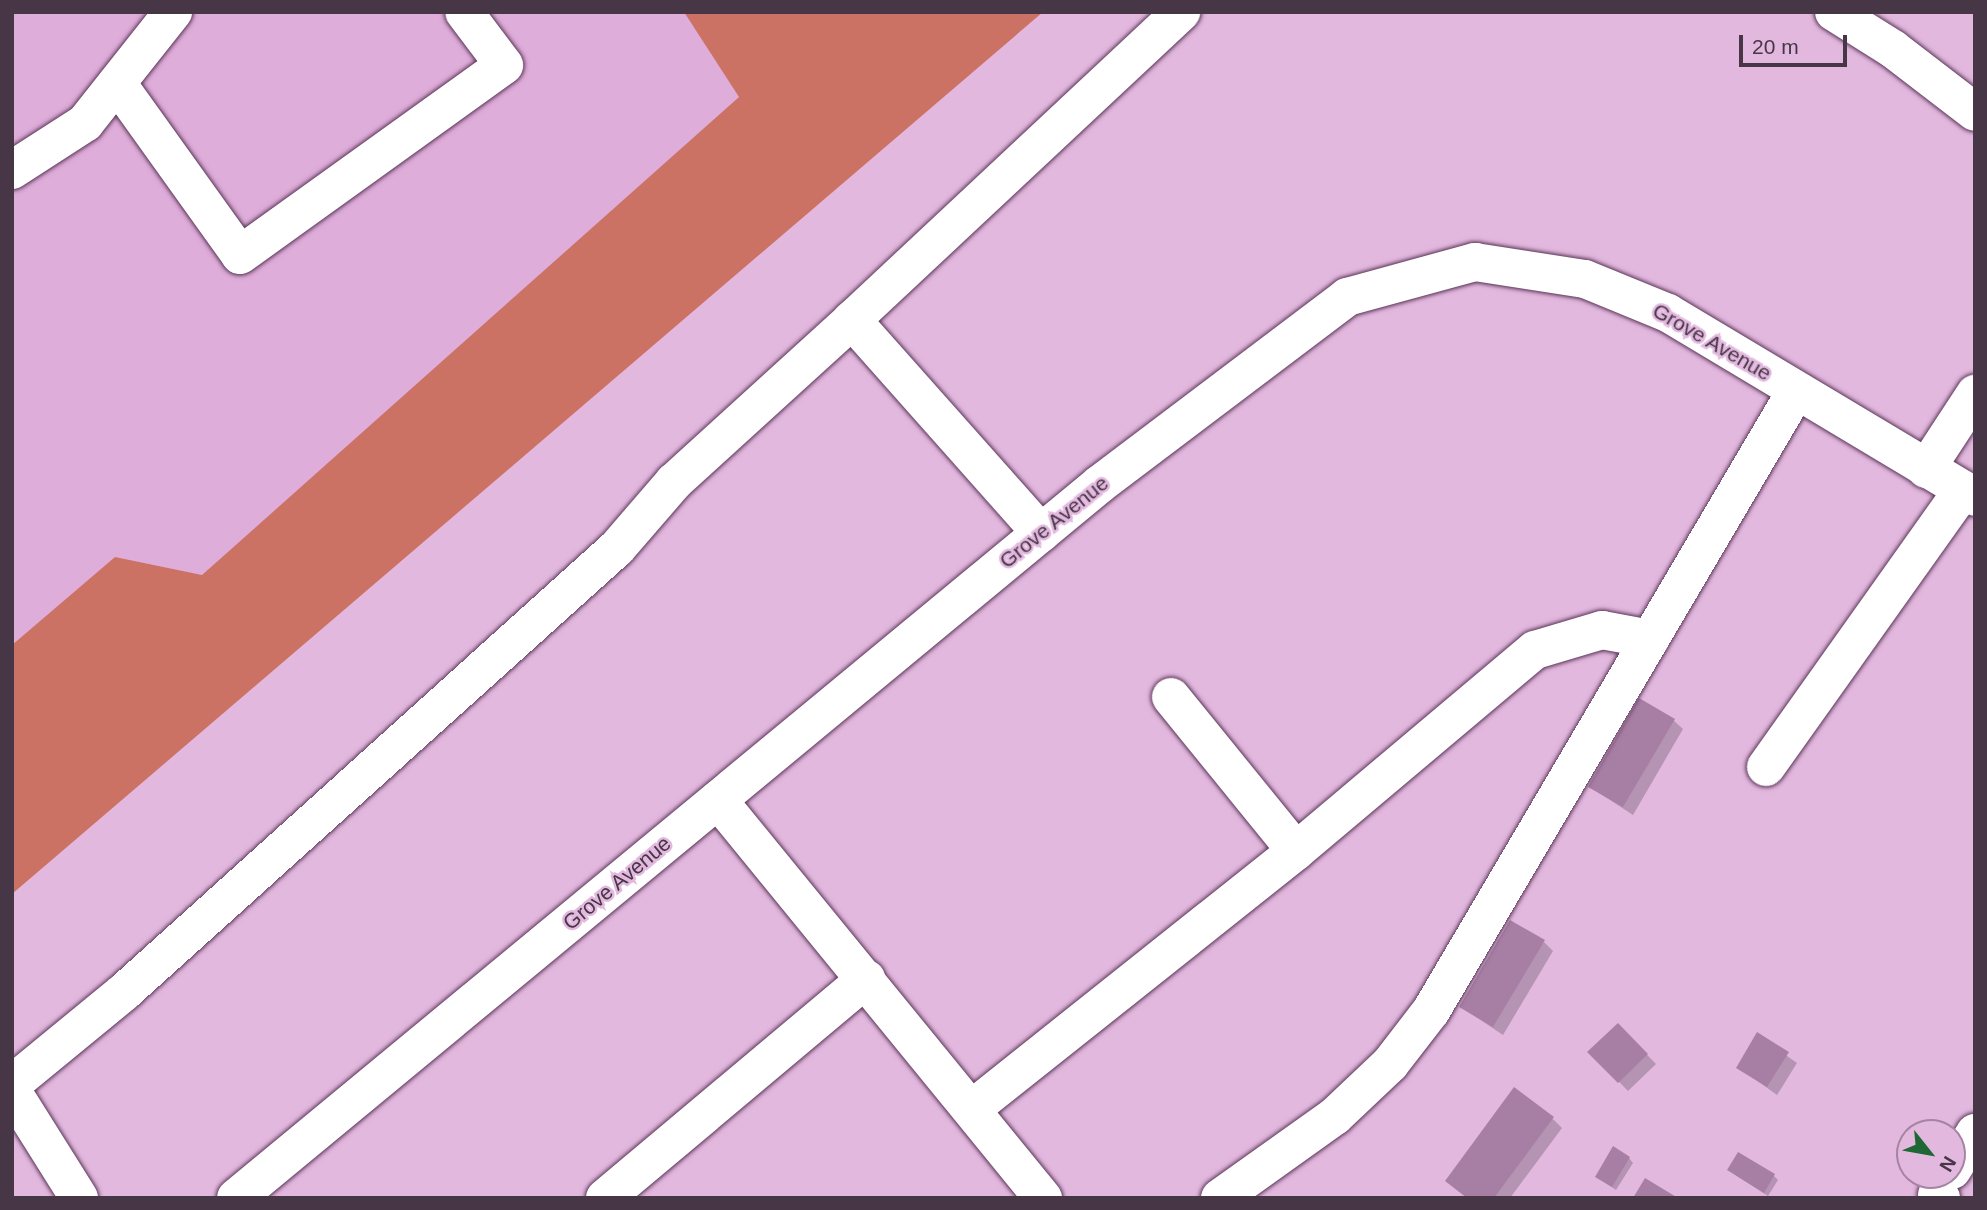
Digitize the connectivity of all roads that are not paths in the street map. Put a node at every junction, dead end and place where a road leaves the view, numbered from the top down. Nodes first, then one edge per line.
1 (173, 12) edge
2 (464, 12) edge
3 (1181, 12) edge
4 (1834, 12) edge
5 (117, 83) junction
6 (1975, 112) edge
7 (12, 170) edge
8 (852, 320) junction
9 (1796, 391) junction
10 (1975, 394) edge
11 (1926, 469) junction
12 (1969, 493) edge
13 (1041, 533) junction
14 (1650, 639) junction
15 (1171, 697) dead end
16 (1766, 767) dead end
17 (718, 800) junction
18 (1296, 851) junction
19 (866, 979) junction
20 (12, 1084) edge
21 (12, 1091) edge
22 (973, 1108) junction
23 (1975, 1133) edge
24 (1966, 1148) edge
25 (79, 1198) edge
26 (236, 1198) edge
27 (605, 1198) edge
28 (1043, 1198) edge
29 (1220, 1198) edge

1 - 5 street
2 - 5 street
3 - 8 street
4 - 6 street
5 - 7 street
8 - 13 street
8 - 20 street
9 - 11 street, Grove Avenue
9 - 13 street, Grove Avenue
9 - 14 street
10 - 11 street
11 - 12 street, Grove Avenue
12 - 16 street
13 - 17 street, Grove Avenue
14 - 18 street
14 - 29 street
15 - 18 street
17 - 19 street
17 - 26 street, Grove Avenue
18 - 22 street
19 - 22 street
19 - 27 street
21 - 25 street
22 - 28 street
23 - 24 street

